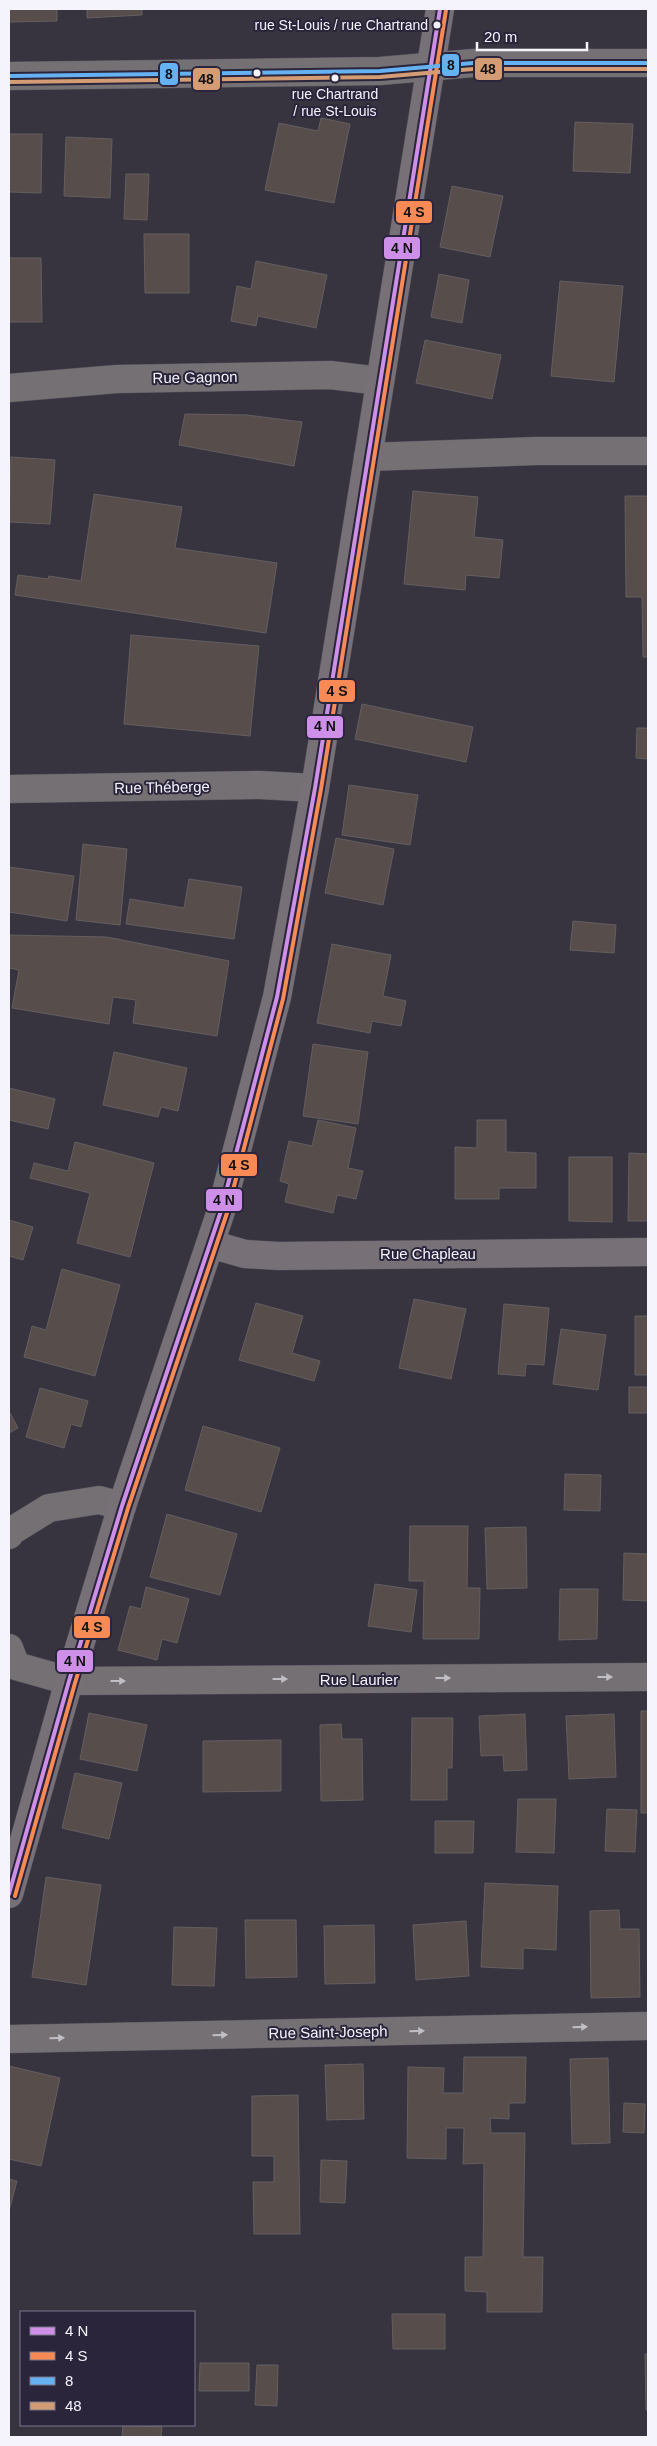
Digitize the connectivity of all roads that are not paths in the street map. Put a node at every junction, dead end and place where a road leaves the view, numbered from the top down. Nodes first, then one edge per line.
1 (440, 9) edge
2 (648, 63) edge
3 (429, 67) junction
4 (9, 76) edge
5 (380, 382) junction
6 (9, 388) edge
7 (648, 451) edge
8 (368, 457) junction
9 (315, 788) junction
10 (9, 789) edge
11 (210, 1244) junction
12 (648, 1252) edge
13 (122, 1506) junction
14 (9, 1535) edge
15 (9, 1648) edge
16 (648, 1677) edge
17 (69, 1681) junction
18 (9, 1894) edge
19 (648, 2026) edge
20 (9, 2039) edge

1 - 3 main road
2 - 3 street
3 - 4 street
3 - 5 main road
5 - 6 street, Rue Gagnon
5 - 8 main road
7 - 8 street
8 - 9 main road
9 - 10 street, Rue Théberge
9 - 11 main road
11 - 12 main road, Rue Chapleau
11 - 13 main road
13 - 14 street
13 - 17 main road
15 - 17 street, Rue Laurier
17 -> 16 street, Rue Laurier
17 - 18 main road
20 -> 19 street, Rue Saint-Joseph

